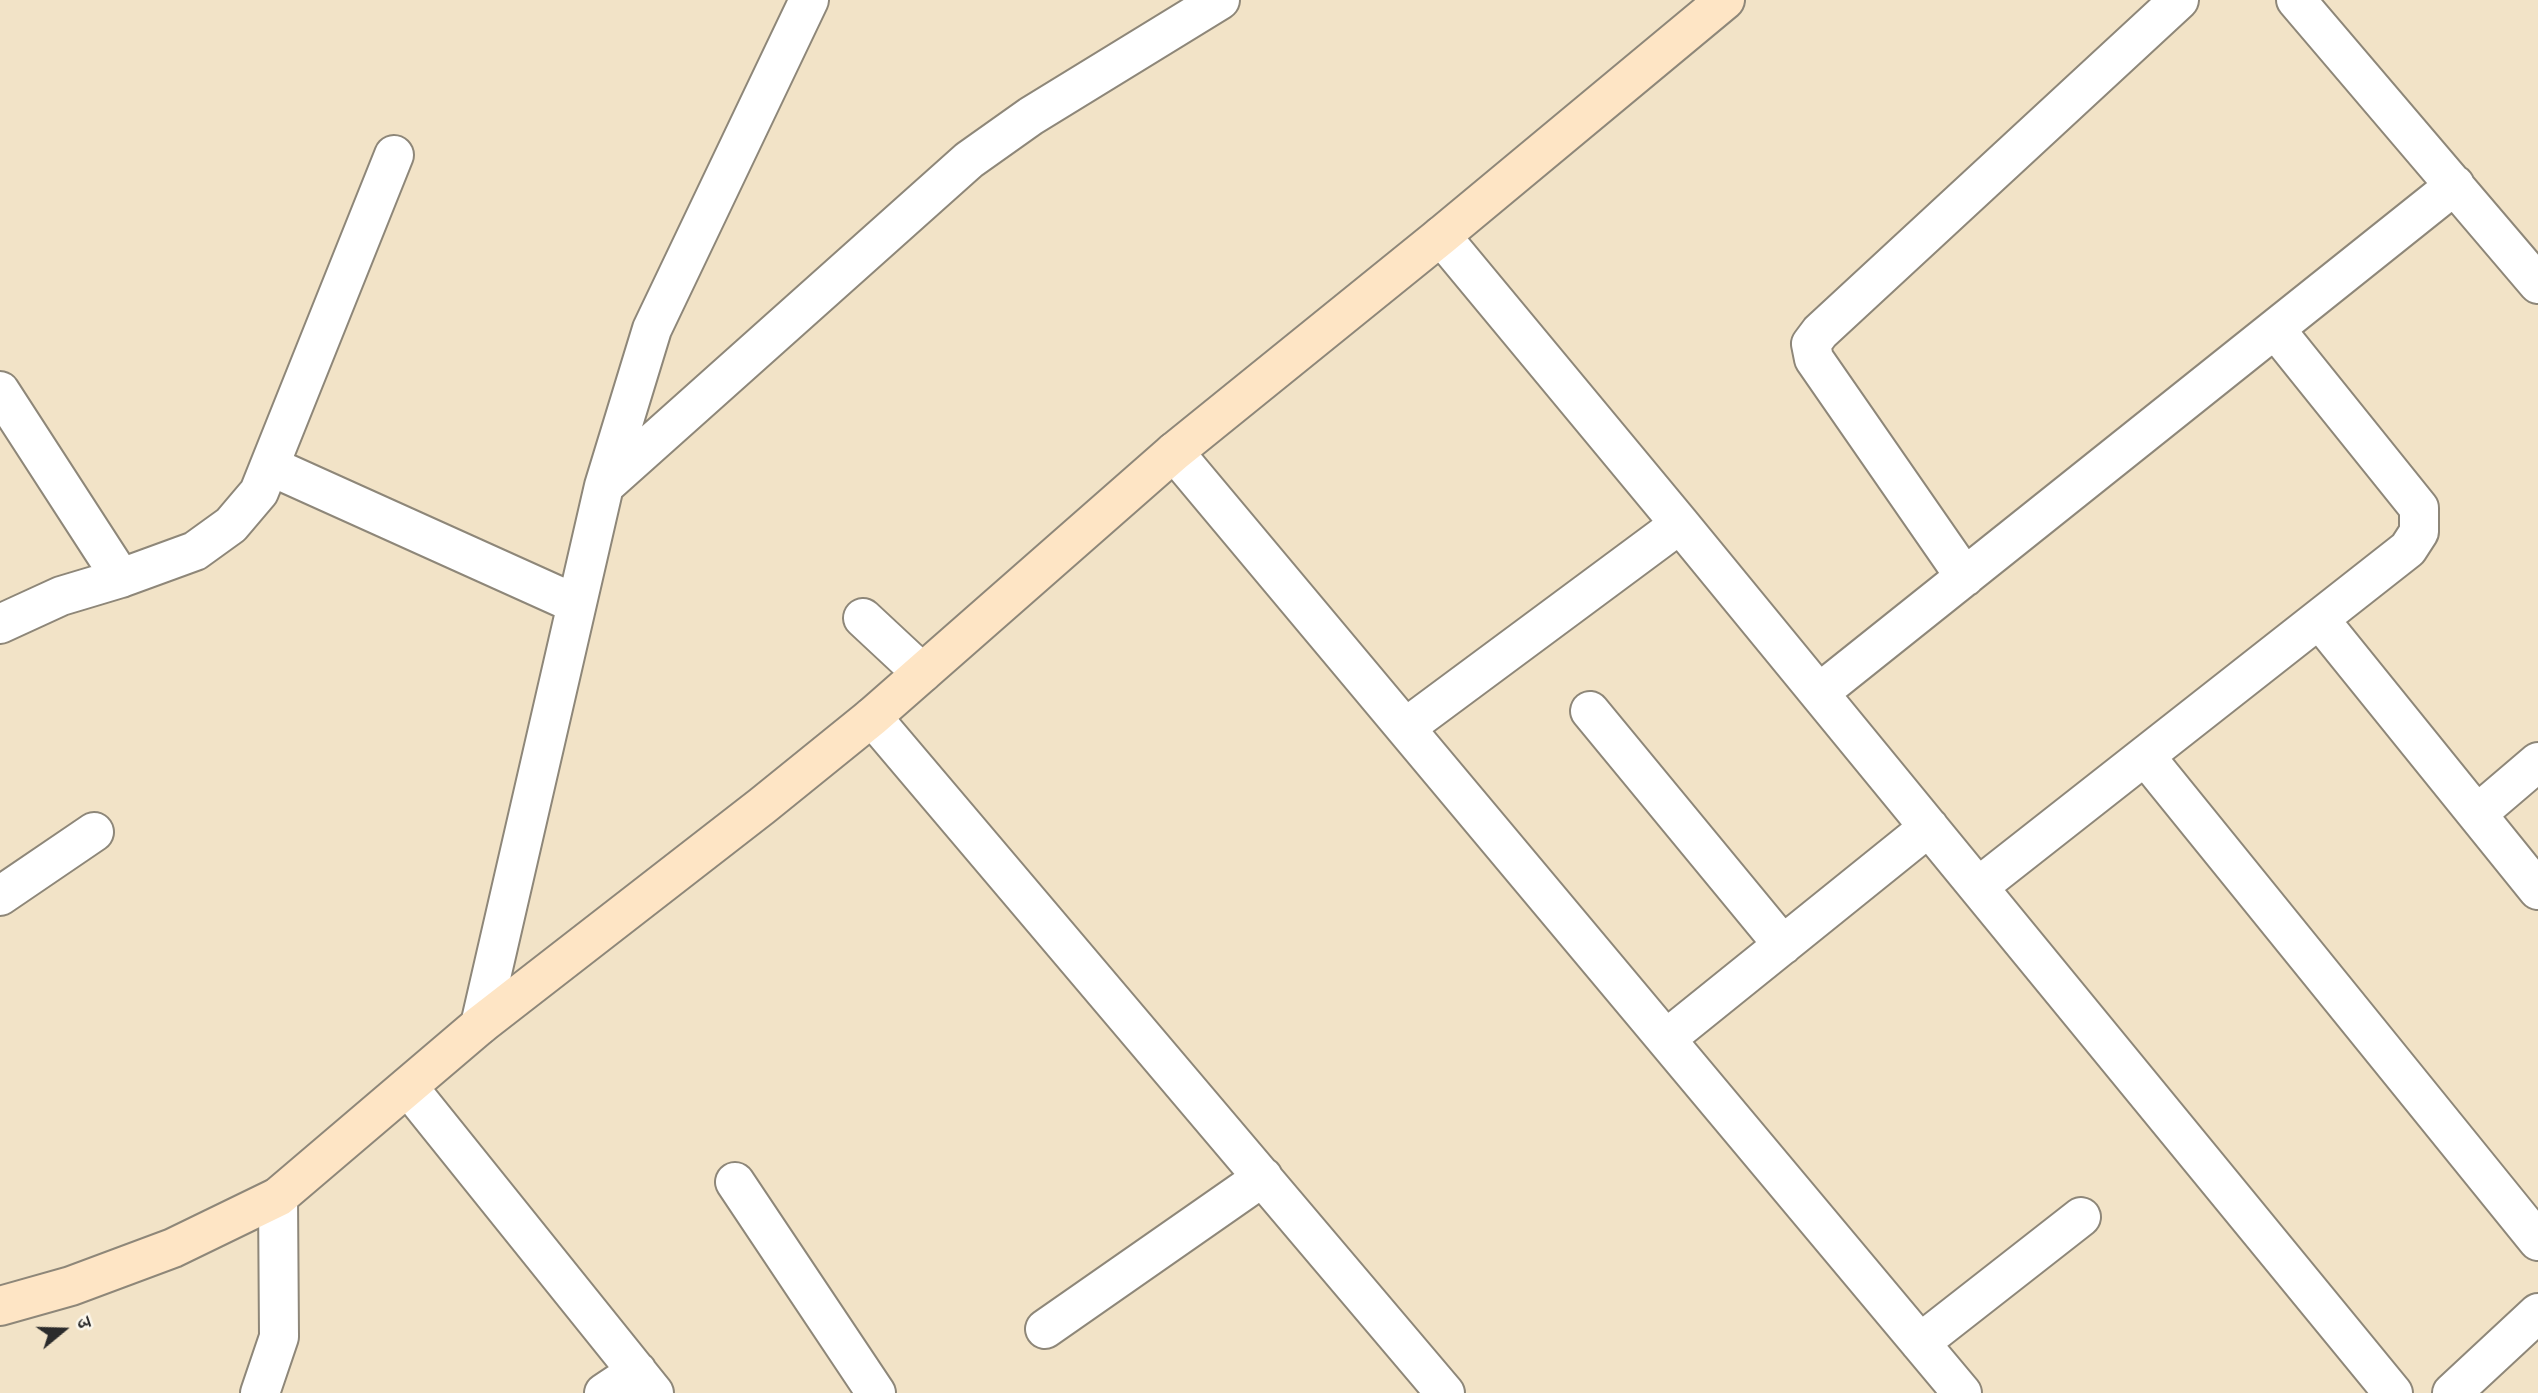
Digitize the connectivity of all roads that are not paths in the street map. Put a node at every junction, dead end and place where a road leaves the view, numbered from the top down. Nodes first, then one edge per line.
1 (809, 0) edge
2 (1220, 0) edge
3 (1725, 0) edge
4 (2179, 0) edge
5 (2296, 0) edge
6 (394, 155) dead end
7 (2455, 186) junction
8 (1441, 236) junction
9 (2538, 284) edge
10 (2275, 329) junction
11 (0, 391) edge
12 (1174, 452) junction
13 (270, 466) junction
14 (604, 486) junction
15 (1680, 524) junction
16 (1965, 577) junction
17 (121, 578) junction
18 (576, 604) junction
19 (863, 618) dead end
20 (2319, 619) junction
21 (0, 624) edge
22 (922, 673) junction
23 (1819, 693) junction
24 (1590, 711) dead end
25 (872, 717) junction
26 (1405, 728) junction
27 (2145, 756) junction
28 (2538, 762) edge
29 (2477, 814) junction
30 (1929, 827) junction
31 (94, 832) dead end
32 (1978, 887) junction
33 (2538, 890) edge
34 (0, 896) edge
35 (1783, 945) junction
36 (480, 1025) junction
37 (1666, 1039) junction
38 (408, 1087) junction
39 (1263, 1177) junction
40 (735, 1182) dead end
41 (278, 1197) junction
42 (2081, 1217) dead end
43 (2538, 1241) edge
44 (0, 1306) edge
45 (2538, 1313) edge
46 (1045, 1329) dead end
47 (1920, 1343) junction
48 (645, 1382) edge
49 (260, 1393) edge
50 (604, 1393) edge
51 (876, 1393) edge
52 (1445, 1393) edge
53 (1962, 1393) edge
54 (2393, 1393) edge
55 (2452, 1393) edge

1 - 14 street
2 - 14 street
3 - 8 main road
4 - 16 street
5 - 7 street
6 - 13 street
7 - 9 street
7 - 10 street
8 - 12 main road
8 - 15 street
10 - 16 street
10 - 20 street
11 - 17 street
12 - 22 main road
12 - 26 street
13 - 17 street
13 - 18 street
14 - 18 street
15 - 23 street
15 - 26 street
16 - 23 street
17 - 21 street
18 - 36 street
19 - 22 street
20 - 27 street
20 - 29 street
22 - 25 main road
23 - 30 street
24 - 35 street
25 - 36 main road
25 - 39 street
26 - 37 street
27 - 32 street
27 - 43 street
28 - 29 street
29 - 33 street
30 - 32 street
30 - 35 street
31 - 34 street
32 - 54 street
35 - 37 street
36 - 38 main road
37 - 47 street
38 - 41 main road
38 - 48 street
39 - 46 street
39 - 52 street
40 - 51 street
41 - 44 main road
41 - 49 street
42 - 47 street
45 - 55 street
47 - 53 street
48 - 50 street

